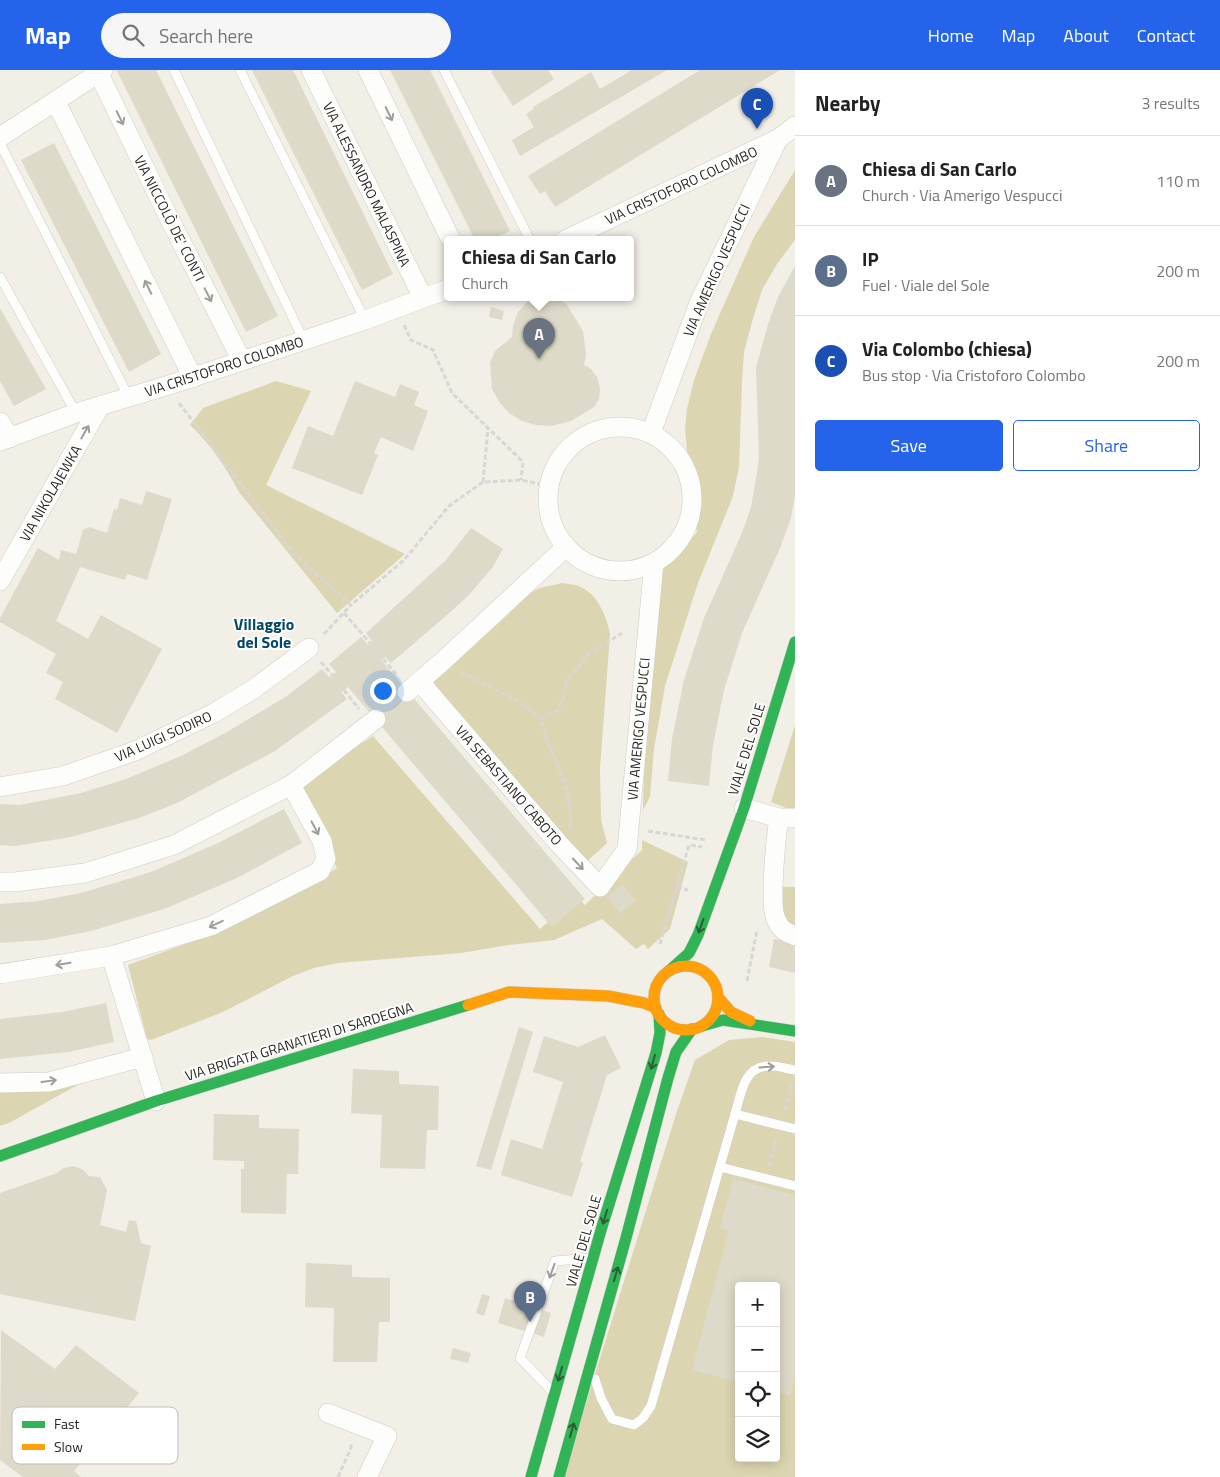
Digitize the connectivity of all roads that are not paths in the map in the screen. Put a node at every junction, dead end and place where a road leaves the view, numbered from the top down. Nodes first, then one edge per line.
1 (174, 70) edge
2 (240, 70) edge
3 (311, 70) edge
4 (368, 70) edge
5 (444, 70) edge
6 (101, 72) edge
7 (56, 102) junction
8 (795, 126) edge
9 (0, 137) edge
10 (778, 139) junction
11 (0, 143) edge
12 (449, 236) edge
13 (528, 236) edge
14 (573, 236) edge
15 (0, 277) edge
16 (444, 290) edge
17 (423, 298) junction
18 (365, 320) junction
19 (304, 340) junction
20 (242, 361) junction
21 (193, 378) junction
22 (128, 396) junction
23 (100, 406) junction
24 (76, 413) junction
25 (0, 422) edge
26 (651, 433) junction
27 (5, 440) edge
28 (566, 547) junction
29 (654, 563) junction
30 (0, 581) edge
31 (795, 642) edge
32 (309, 648) road end
33 (376, 719) dead end
34 (292, 785) junction
35 (0, 787) edge
36 (744, 808) junction
37 (787, 818) edge
38 (723, 863) junction
39 (0, 882) edge
40 (600, 887) joint
41 (716, 918) dead end
42 (795, 936) edge
43 (112, 956) junction
44 (710, 961) dead end
45 (669, 971) junction
46 (0, 974) edge
47 (714, 982) junction
48 (656, 987) junction
49 (614, 997) junction
50 (718, 997) junction
51 (657, 1011) junction
52 (770, 1027) junction
53 (697, 1028) junction
54 (795, 1031) edge
55 (143, 1057) junction
56 (795, 1070) edge
57 (0, 1083) edge
58 (156, 1101) junction
59 (735, 1114) junction
60 (795, 1129) edge
61 (0, 1156) edge
62 (720, 1167) junction
63 (795, 1186) edge
64 (593, 1258) junction
65 (591, 1363) junction
66 (555, 1393) junction
67 (328, 1413) dead end
68 (366, 1477) edge
69 (531, 1477) edge
70 (559, 1477) edge

1 - 19 lane
2 - 18 lane
3 - 17 street, VIA ALESSANDRO MALASPINA
4 -> 12 street
5 - 13 lane
6 - 7 street
6 -> 20 street, VIA NICCOLÒ DE' CONTI
7 - 9 street
21 -> 7 street
8 - 10 street, VIA CRISTOFORO COLOMBO
10 - 14 street, VIA CRISTOFORO COLOMBO
10 - 26 street, VIA AMERIGO VESPUCCI
11 - 22 lane
15 - 24 lane
16 - 17 street, VIA CRISTOFORO COLOMBO
17 - 18 street, VIA CRISTOFORO COLOMBO
18 - 19 street, VIA CRISTOFORO COLOMBO
19 - 20 street, VIA CRISTOFORO COLOMBO
20 - 21 street, VIA CRISTOFORO COLOMBO
21 - 22 street, VIA CRISTOFORO COLOMBO
22 - 23 street, VIA CRISTOFORO COLOMBO
23 - 24 street, VIA CRISTOFORO COLOMBO
30 -> 23 street, VIA NIKOLAJEWKA
24 - 27 street, VIA CRISTOFORO COLOMBO
25 - 27 street
26 - 28 street
26 - 29 street
28 - 29 street
28 -> 40 street, VIA SEBASTIANO CABOTO
29 - 40 street, VIA AMERIGO VESPUCCI
31 - 36 main road, VIALE DEL SOLE
32 - 35 street, VIA LUIGI SODIRO
33 - 34 street
34 - 39 street
34 -> 43 street
36 - 37 street
36 - 38 main road, VIALE DEL SOLE
37 - 42 street
38 - 41 main road, VIALE DEL SOLE
38 -> 45 main road, VIALE DEL SOLE
43 -> 46 street
43 - 55 street
44 - 47 main road
45 - 47 main road
45 - 48 main road
47 - 50 main road
48 - 49 main road, VIA BRIGATA GRANATIERI DI SARDEGNA
48 - 51 main road
49 - 51 main road, VIA BRIGATA GRANATIERI DI SARDEGNA
49 - 58 main road, VIA BRIGATA GRANATIERI DI SARDEGNA
50 - 52 main road
50 - 53 main road
51 - 53 main road
51 -> 64 main road, VIALE DEL SOLE
52 - 53 main road
52 - 54 main road
65 -> 53 main road
57 -> 55 street
55 - 58 street
59 -> 56 lane
58 - 61 main road, VIA BRIGATA GRANATIERI DI SARDEGNA
59 - 60 lane
59 - 62 lane
62 - 63 lane
62 - 65 lane
64 -> 66 main road, VIALE DEL SOLE
64 -> 66 lane
70 -> 65 main road
66 - 69 main road, VIALE DEL SOLE
67 - 68 street

